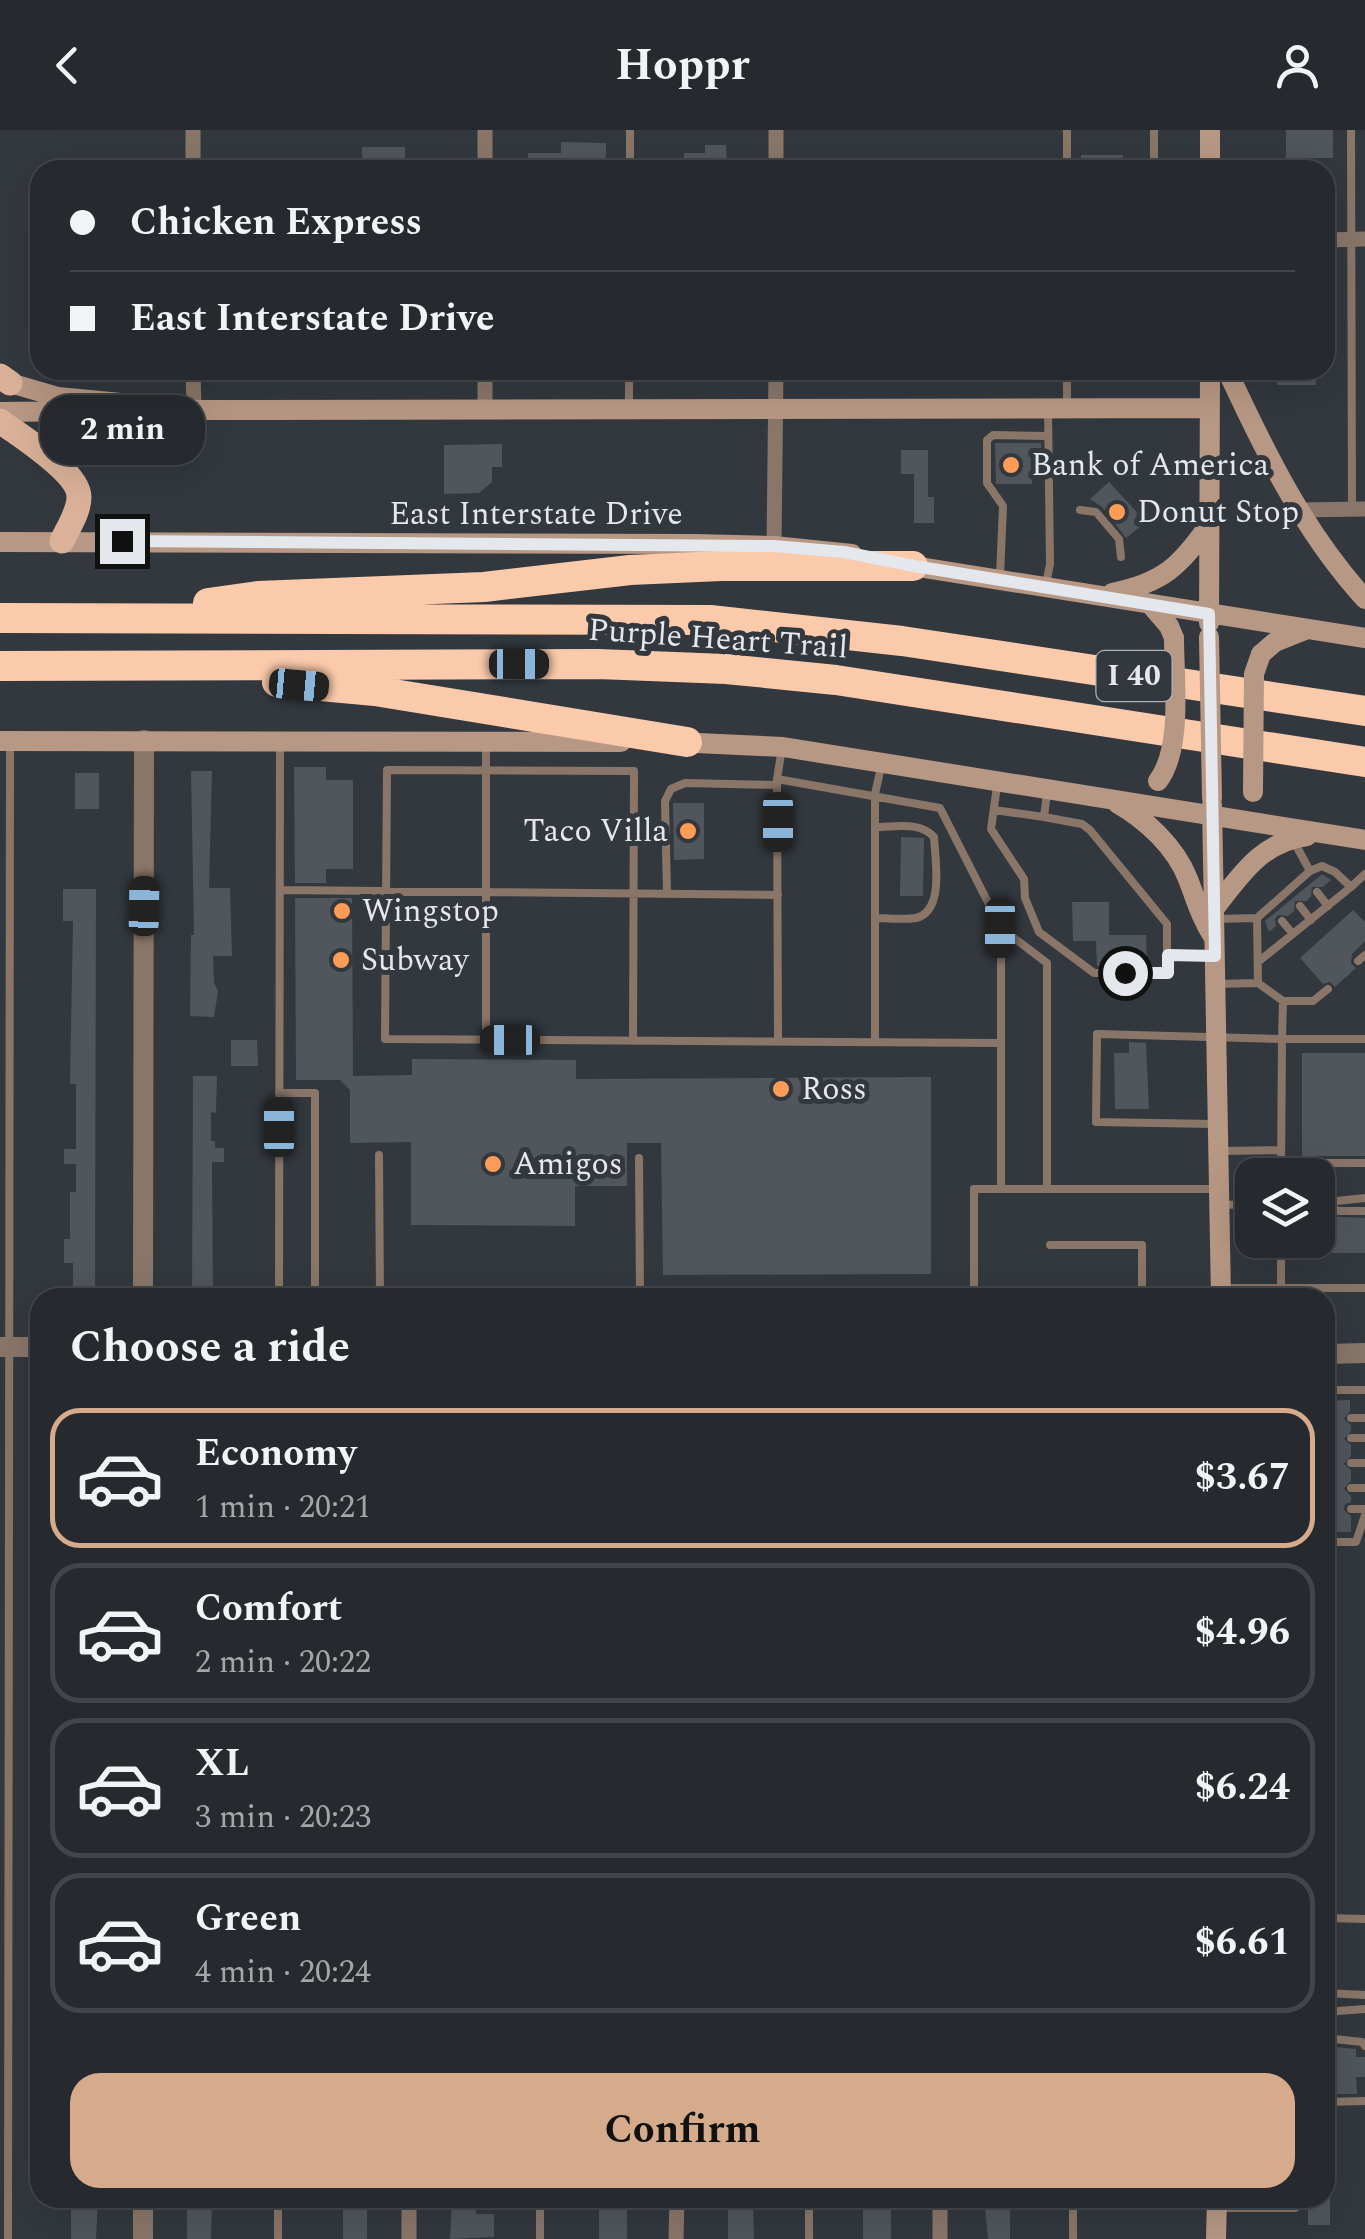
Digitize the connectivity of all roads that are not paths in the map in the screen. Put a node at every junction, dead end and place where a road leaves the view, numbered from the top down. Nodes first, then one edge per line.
1 (194, 130) edge
2 (485, 130) edge
3 (630, 130) edge
4 (776, 130) edge
5 (1067, 130) edge
6 (1154, 130) edge
7 (1210, 130) edge
8 (1351, 130) edge
9 (194, 160) edge
10 (485, 160) edge
11 (630, 160) edge
12 (776, 160) edge
13 (1067, 160) edge
14 (1154, 160) edge
15 (1210, 160) edge
16 (1358, 239) edge
17 (1352, 372) junction
18 (1365, 373) edge
19 (5, 379) edge
20 (194, 380) edge
21 (485, 380) edge
22 (629, 380) edge
23 (776, 380) edge
24 (1064, 380) edge
25 (1210, 380) edge
26 (1232, 380) edge
27 (1057, 408) junction
28 (1210, 408) junction
29 (995, 409) junction
30 (194, 410) junction
31 (485, 410) junction
32 (629, 410) junction
33 (776, 410) junction
34 (0, 412) edge
35 (0, 420) edge
36 (989, 436) junction
37 (1048, 436) junction
38 (1358, 509) edge
39 (1080, 510) dead end
40 (1298, 510) junction
41 (1209, 525) junction
42 (62, 541) junction
43 (0, 542) edge
44 (774, 546) junction
45 (1121, 557) dead end
46 (914, 566) junction
47 (1000, 580) junction
48 (1046, 588) junction
49 (1098, 596) junction
50 (1365, 599) edge
51 (1150, 604) junction
52 (1209, 614) junction
53 (0, 618) edge
54 (107, 618) junction
55 (1306, 629) junction
56 (1365, 638) edge
57 (0, 666) edge
58 (160, 666) junction
59 (1365, 711) edge
60 (144, 740) junction
61 (5, 741) edge
62 (280, 741) junction
63 (486, 742) junction
64 (687, 742) junction
65 (783, 746) junction
66 (882, 762) junction
67 (1365, 762) edge
68 (486, 770) junction
69 (998, 781) junction
70 (777, 782) junction
71 (1048, 789) junction
72 (875, 794) junction
73 (1118, 799) junction
74 (1212, 808) junction
75 (994, 810) junction
76 (1044, 817) junction
77 (875, 827) junction
78 (1272, 827) junction
79 (1322, 834) junction
80 (1292, 838) junction
81 (1365, 840) edge
82 (1365, 874) edge
83 (1307, 876) junction
84 (1351, 887) junction
85 (280, 890) junction
86 (386, 891) junction
87 (486, 892) junction
88 (1316, 892) dead end
89 (634, 894) junction
90 (667, 894) junction
91 (778, 896) junction
92 (1300, 906) dead end
93 (1328, 906) junction
94 (875, 918) junction
95 (1257, 918) junction
96 (1311, 920) junction
97 (1282, 921) dead end
98 (1000, 928) junction
99 (1214, 930) junction
100 (1293, 934) junction
101 (1168, 955) junction
102 (1258, 962) junction
103 (1258, 982) junction
104 (1216, 984) junction
105 (1328, 989) dead end
106 (1284, 1001) junction
107 (1218, 1036) junction
108 (1365, 1038) edge
109 (1282, 1039) junction
110 (486, 1040) junction
111 (634, 1041) junction
112 (778, 1041) junction
113 (874, 1042) junction
114 (1000, 1042) junction
115 (280, 1093) junction
116 (1219, 1124) junction
117 (1281, 1150) junction
118 (1219, 1151) junction
119 (379, 1155) dead end
120 (639, 1158) dead end
121 (1281, 1158) edge
122 (1335, 1163) edge
123 (1365, 1163) edge
124 (1000, 1189) junction
125 (1047, 1189) junction
126 (1219, 1197) junction
127 (1365, 1198) edge
128 (1235, 1200) edge
129 (1335, 1201) edge
130 (1335, 1210) edge
131 (1365, 1211) edge
132 (1050, 1245) dead end
133 (1281, 1258) edge
134 (1365, 1280) edge
135 (143, 1288) edge
136 (279, 1288) edge
137 (315, 1288) edge
138 (380, 1288) edge
139 (640, 1288) edge
140 (974, 1288) edge
141 (1142, 1288) edge
142 (1221, 1288) edge
143 (1281, 1288) joint
144 (1361, 1288) edge
145 (4, 1347) edge
146 (30, 1347) edge
147 (1365, 1353) edge
148 (1335, 1354) edge
149 (1335, 1390) edge
150 (1365, 1390) edge
151 (1350, 1418) dead end
152 (1365, 1418) edge
153 (1350, 1438) dead end
154 (1365, 1438) edge
155 (1351, 1463) dead end
156 (1365, 1463) edge
157 (1351, 1488) dead end
158 (1365, 1488) edge
159 (1351, 1508) dead end
160 (1365, 1512) edge
161 (1335, 1542) edge
162 (1335, 1918) edge
163 (1365, 1919) edge
164 (1335, 1994) edge
165 (1365, 1995) edge
166 (1365, 2009) edge
167 (1335, 2011) edge
168 (1335, 2039) edge
169 (1365, 2046) edge
170 (1365, 2101) edge
171 (1335, 2102) edge
172 (143, 2208) edge
173 (278, 2208) edge
174 (409, 2208) edge
175 (540, 2208) edge
176 (676, 2208) edge
177 (808, 2208) edge
178 (940, 2208) edge
179 (1073, 2208) edge
180 (1216, 2208) edge
181 (8, 2239) edge
182 (143, 2239) edge
183 (278, 2239) edge
184 (409, 2239) edge
185 (540, 2239) edge
186 (676, 2239) edge
187 (808, 2239) edge
188 (940, 2239) edge
189 (1073, 2239) edge
190 (1216, 2239) edge

1 - 9 street
2 - 10 street
3 - 11 lane
4 - 12 street
5 - 13 lane
6 - 14 lane
7 - 15 main road
8 - 16 lane
16 - 17 lane
17 - 18 lane
17 - 38 lane
19 - 30 main road
20 - 30 street
21 - 31 street
22 - 32 lane
23 - 33 street
24 - 27 lane
25 - 28 main road
26 - 40 main road
27 - 28 main road
27 - 29 main road
27 - 37 lane
28 - 41 main road
29 - 33 main road
29 - 36 lane
30 - 31 main road
30 - 34 main road
31 - 32 main road
32 - 33 main road
33 - 44 street
35 - 42 main road
36 - 37 lane
36 - 47 lane
37 - 48 lane
38 - 40 street
39 - 45 lane
40 - 50 main road
41 - 49 main road
41 - 52 main road
42 - 43 main road, East Interstate Drive
42 - 44 main road, East Interstate Drive
44 - 46 main road, East Interstate Drive
46 - 47 main road, East Interstate Drive
46 - 54 highway
47 - 48 main road, East Interstate Drive
48 - 49 main road, East Interstate Drive
49 - 51 main road, East Interstate Drive
51 - 52 main road, East Interstate Drive
51 - 73 main road, bridge
52 - 55 main road, East Interstate Drive
52 - 74 main road, bridge
53 - 54 highway, Purple Heart Trail / I 40
54 - 59 highway, Purple Heart Trail / I 40
55 - 56 main road, East Interstate Drive
55 - 78 main road, bridge
57 - 58 highway, Purple Heart Trail / I 40
58 - 64 highway
58 - 67 highway, Purple Heart Trail / I 40
60 - 61 main road
60 - 62 main road
60 - 135 street
61 - 145 lane
62 - 63 main road
62 - 85 lane
63 - 64 main road
63 - 68 lane
64 - 65 main road
65 - 66 main road
65 - 70 lane
66 - 69 main road
66 - 72 lane
68 - 86 lane
68 - 87 lane
68 - 89 lane
69 - 71 main road
69 - 75 lane
70 - 72 lane
70 - 90 lane
70 - 91 lane
71 - 73 main road
71 - 76 lane
72 - 77 lane
72 - 98 lane
73 - 74 main road
73 - 99 main road
74 - 78 main road
74 - 99 main road
75 - 76 lane
75 - 101 lane
76 - 101 lane
77 - 94 lane
77 - 94 lane
78 - 79 main road
79 - 80 main road
79 - 81 main road
80 - 83 lane
80 - 99 main road
82 - 84 lane
83 - 84 lane
83 - 95 lane
84 - 93 lane
85 - 86 lane
85 - 115 lane
86 - 87 lane
86 - 110 lane
87 - 89 lane
87 - 110 lane
88 - 93 lane
89 - 90 lane
89 - 111 lane
90 - 91 lane
91 - 112 lane
92 - 96 lane
93 - 96 lane
94 - 113 lane
95 - 99 lane
95 - 102 lane
96 - 100 lane
97 - 100 lane
98 - 114 lane
98 - 125 lane
99 - 101 lane
99 - 104 main road
100 - 102 lane
102 - 103 lane
103 - 104 lane
103 - 106 lane
104 - 107 main road
105 - 106 lane
106 - 109 lane
107 - 109 lane
107 - 116 main road
107 - 116 lane
108 - 109 lane
109 - 117 lane
110 - 111 lane
111 - 112 lane
112 - 113 lane
113 - 114 lane
114 - 124 lane
115 - 136 lane
115 - 137 lane
116 - 118 main road
117 - 118 lane
117 - 121 lane
118 - 126 main road
119 - 138 lane
120 - 139 lane
122 - 123 lane
124 - 125 lane
124 - 140 lane
125 - 126 lane
126 - 128 lane
126 - 142 main road
127 - 129 lane
130 - 131 lane
132 - 141 lane
133 - 143 lane
134 - 144 lane
143 - 144 lane
145 - 146 street
145 - 181 lane
147 - 148 street
149 - 150 lane
151 - 152 lane
153 - 154 lane
155 - 156 lane
157 - 158 lane
159 - 160 lane
160 - 161 lane
162 - 163 lane
164 - 165 lane
166 - 167 lane
168 - 169 lane
170 - 171 lane
172 - 182 street
173 - 183 lane
174 - 184 street
175 - 185 lane
176 - 186 street
177 - 187 lane
178 - 188 street
179 - 189 lane
180 - 190 main road

